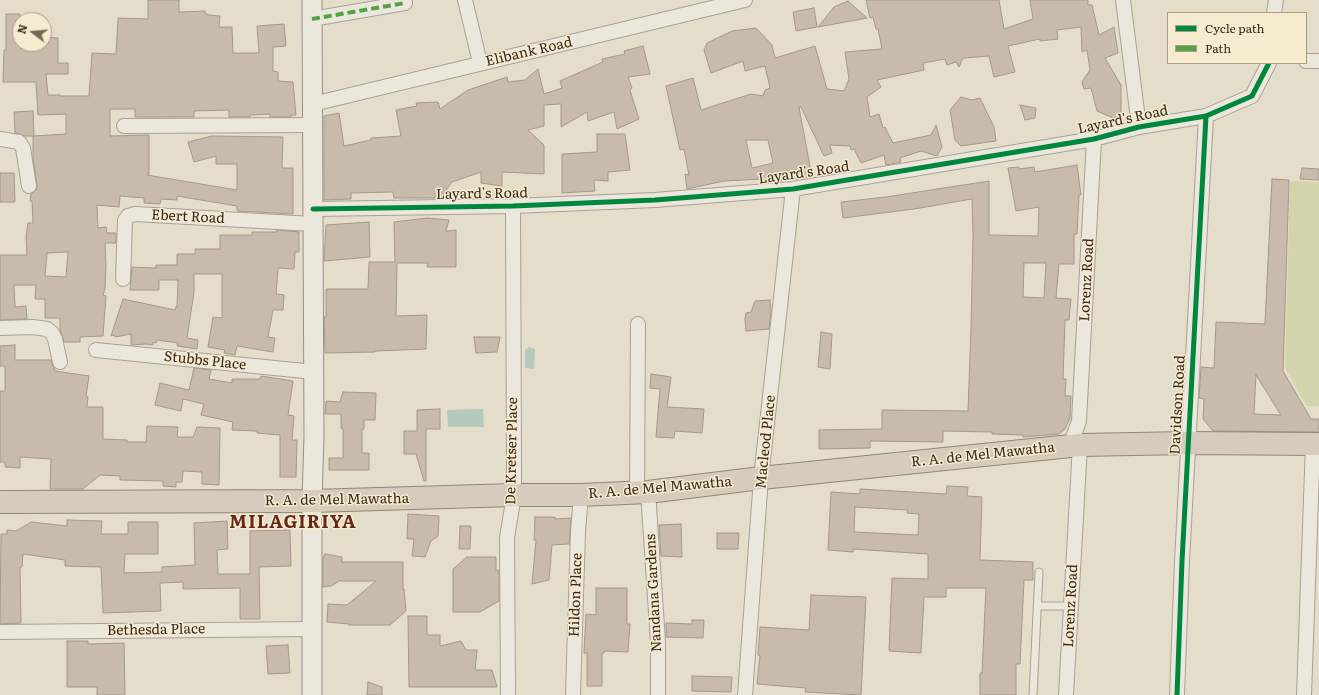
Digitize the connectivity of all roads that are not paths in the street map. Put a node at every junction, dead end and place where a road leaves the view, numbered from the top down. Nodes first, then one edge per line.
1 (312, 0) edge
2 (465, 0) edge
3 (745, 0) edge
4 (1123, 0) edge
5 (1276, 0) edge
6 (405, 2) dead end
7 (1274, 12) edge
8 (312, 19) junction
9 (1307, 61) edge
10 (1319, 61) edge
11 (480, 63) junction
12 (1268, 64) edge
13 (313, 104) junction
14 (1206, 116) junction
15 (313, 125) junction
16 (124, 126) dead end
17 (1139, 127) junction
18 (0, 139) edge
19 (1094, 139) junction
20 (28, 186) dead end
21 (794, 189) junction
22 (513, 206) junction
23 (313, 216) junction
24 (123, 279) dead end
25 (638, 324) dead end
26 (0, 328) edge
27 (96, 350) dead end
28 (60, 362) dead end
29 (314, 372) junction
30 (1079, 422) junction
31 (1188, 443) junction
32 (1316, 444) edge
33 (1081, 445) junction
34 (761, 478) junction
35 (643, 492) junction
36 (514, 495) junction
37 (581, 495) junction
38 (312, 501) junction
39 (0, 502) edge
40 (1039, 572) dead end
41 (1038, 606) junction
42 (1071, 606) junction
43 (312, 629) junction
44 (0, 632) edge
45 (312, 695) edge
46 (508, 695) edge
47 (573, 695) edge
48 (658, 695) edge
49 (745, 695) edge
50 (1033, 695) edge
51 (1066, 695) edge
52 (1177, 695) edge
53 (1304, 695) edge

1 - 8 main road
2 - 11 street
3 - 11 street, Elibank Road
4 - 17 street
5 - 7 street
6 - 8 street
8 - 13 main road
9 - 10 street
11 - 13 street, Elibank Road
12 - 14 street, Layard's Road
13 - 15 main road
14 - 17 street, Layard's Road
14 - 31 street, Davidson Road
15 - 16 street
15 - 23 main road
17 - 19 street, Layard's Road
18 - 20 street
19 - 21 street, Layard's Road
19 - 30 street, Lorenz Road
21 - 22 street, Layard's Road
21 - 34 street, Macleod Place
22 - 23 street, Layard's Road
22 - 36 street, De Kretser Place
23 - 24 street, Ebert Road
23 - 29 main road
25 - 35 street, Nandana Gardens
26 - 28 street
27 - 29 street, Stubbs Place
29 - 38 main road
30 - 33 street, Lorenz Road
30 - 33 street
31 - 32 highway, R. A. de Mel Mawatha
31 - 33 highway, R. A. de Mel Mawatha
31 - 52 street, Davidson Road
32 - 53 street
33 - 34 highway, R. A. de Mel Mawatha
33 - 42 street, Lorenz Road
34 - 35 highway, R. A. de Mel Mawatha
34 - 49 street, Macleod Place
35 - 37 highway, R. A. de Mel Mawatha
35 - 48 street, Nandana Gardens
36 - 37 highway, R. A. de Mel Mawatha
36 - 38 highway, R. A. de Mel Mawatha
36 - 46 street, De Kretser Place
37 - 47 street, Hildon Place
38 - 39 highway, R. A. de Mel Mawatha
38 - 43 main road
40 - 41 lane
41 - 42 lane
41 - 50 lane
42 - 51 street, Lorenz Road
43 - 44 street, Bethesda Place
43 - 45 main road

